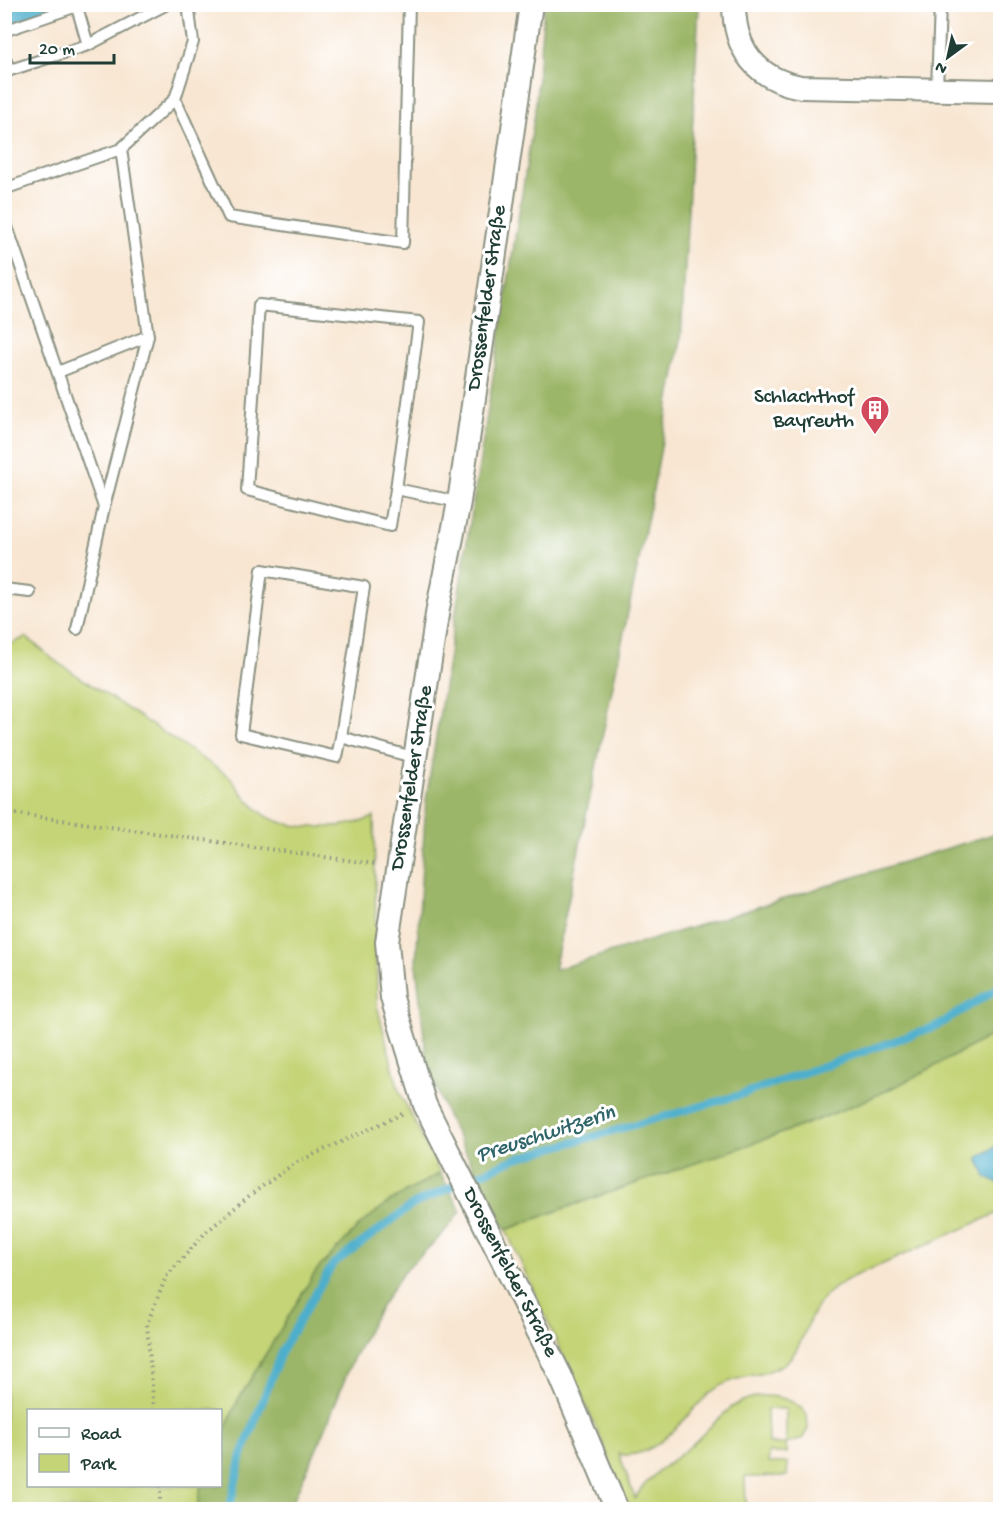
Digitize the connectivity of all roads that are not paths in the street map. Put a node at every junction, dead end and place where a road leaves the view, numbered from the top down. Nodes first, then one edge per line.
1 (167, 4) edge
2 (188, 4) edge
3 (409, 4) edge
4 (531, 4) edge
5 (734, 4) edge
6 (940, 4) edge
7 (80, 6) edge
8 (4, 31) edge
9 (88, 45) junction
10 (4, 57) edge
11 (7, 71) edge
12 (937, 89) junction
13 (1000, 91) edge
14 (175, 99) junction
15 (121, 149) junction
16 (4, 189) edge
17 (4, 218) edge
18 (148, 336) junction
19 (58, 372) junction
20 (396, 489) junction
21 (459, 502) junction
22 (104, 507) junction
23 (4, 589) edge
24 (30, 592) dead end
25 (77, 629) dead end
26 (341, 737) junction
27 (417, 758) junction
28 (617, 1509) edge

1 - 9 lane
2 - 14 lane
3 - 14 lane
4 - 21 street, Drossenfelder Straße
5 - 12 street
6 - 12 lane
7 - 8 lane
7 - 9 lane
9 - 11 lane
10 - 11 lane
12 - 13 street
14 - 15 lane
15 - 16 lane
15 - 18 lane
17 - 19 lane
18 - 19 lane
18 - 22 lane
19 - 22 lane
20 - 20 lane
20 - 21 lane
21 - 27 street, Drossenfelder Straße
22 - 25 lane
23 - 24 lane
26 - 26 lane
26 - 27 lane
27 - 28 street, Drossenfelder Straße

